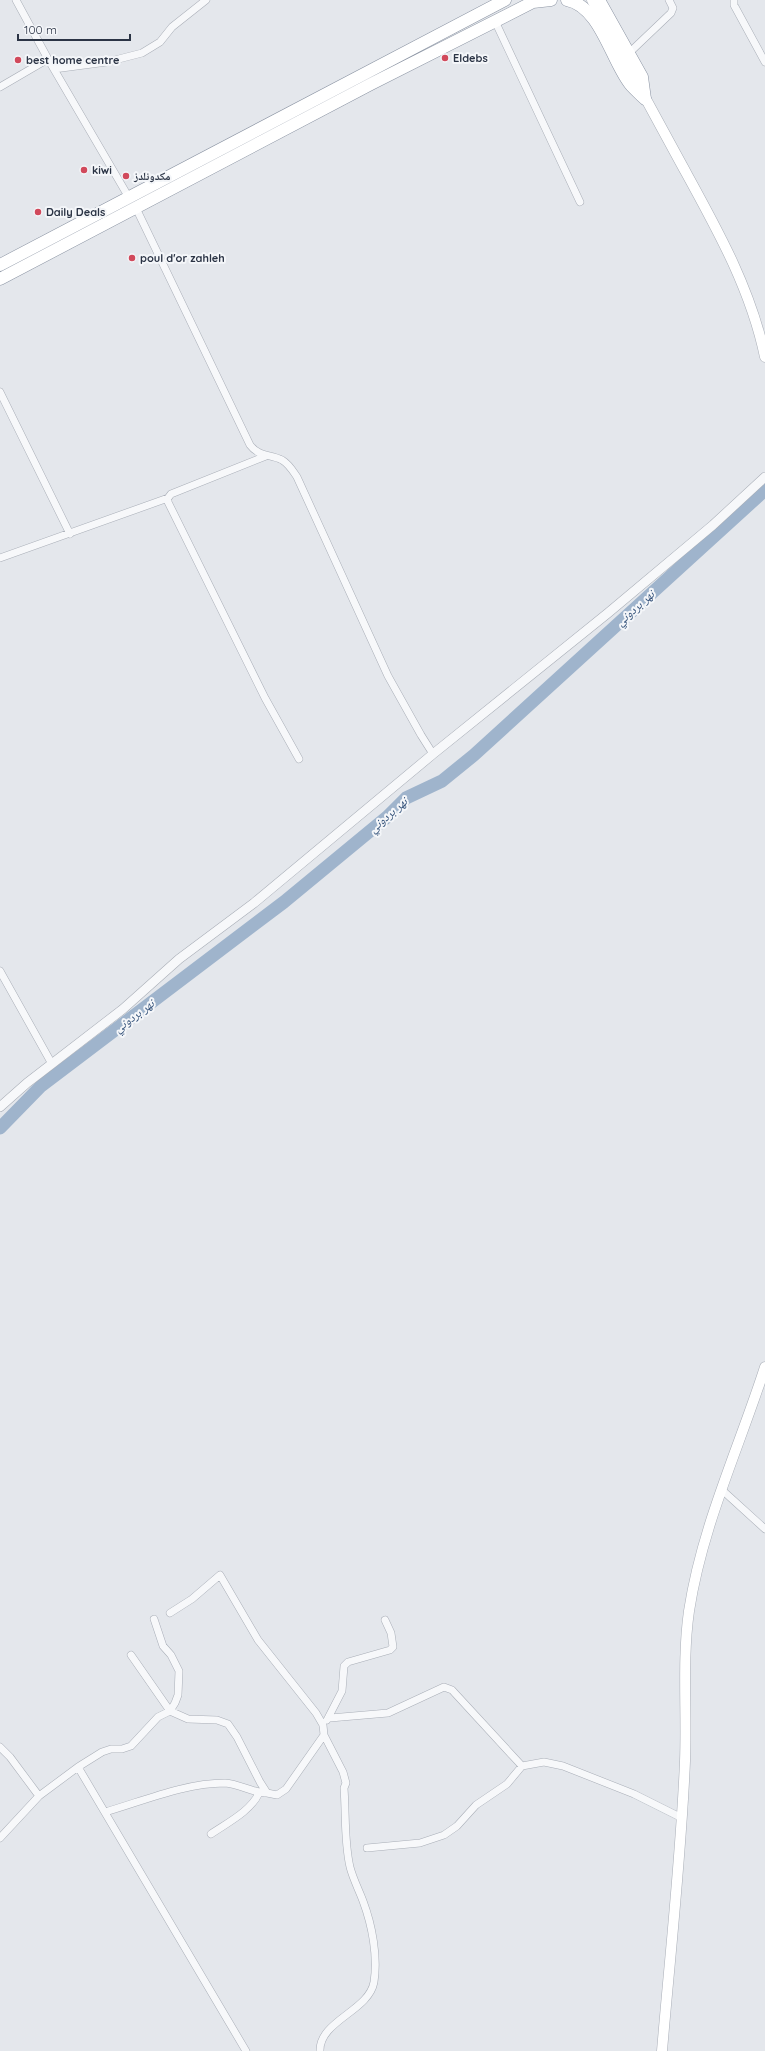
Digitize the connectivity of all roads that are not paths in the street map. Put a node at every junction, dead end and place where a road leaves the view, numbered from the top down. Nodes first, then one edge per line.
1 (16, 0) edge
2 (206, 0) edge
3 (504, 0) edge
4 (551, 0) edge
5 (567, 0) edge
6 (592, 0) edge
7 (599, 0) edge
8 (669, 0) edge
9 (734, 0) edge
10 (535, 1) edge
11 (495, 21) junction
12 (628, 53) junction
13 (48, 60) junction
14 (765, 62) edge
15 (54, 69) junction
16 (364, 73) junction
17 (371, 84) junction
18 (0, 87) edge
19 (646, 99) junction
20 (128, 196) junction
21 (580, 202) dead end
22 (136, 208) junction
23 (0, 265) edge
24 (0, 278) edge
25 (765, 357) edge
26 (0, 392) edge
27 (266, 456) junction
28 (765, 478) edge
29 (168, 498) junction
30 (70, 534) junction
31 (0, 558) edge
32 (433, 754) junction
33 (299, 759) dead end
34 (0, 971) edge
35 (52, 1064) junction
36 (0, 1107) edge
37 (765, 1367) edge
38 (720, 1489) junction
39 (765, 1529) edge
40 (170, 1613) dead end
41 (154, 1619) dead end
42 (385, 1620) dead end
43 (131, 1654) dead end
44 (170, 1711) junction
45 (330, 1718) junction
46 (323, 1725) junction
47 (324, 1735) junction
48 (0, 1747) edge
49 (522, 1766) junction
50 (78, 1767) junction
51 (259, 1793) junction
52 (267, 1793) junction
53 (39, 1796) junction
54 (105, 1812) junction
55 (682, 1818) junction
56 (211, 1834) dead end
57 (0, 1838) edge
58 (367, 1848) dead end
59 (246, 2051) edge
60 (320, 2051) edge
61 (662, 2051) edge

1 - 13 street
2 - 15 street
3 - 16 highway
4 - 10 highway
5 - 19 highway
6 - 19 main road
7 - 12 highway
8 - 12 street
9 - 14 street
10 - 11 highway
11 - 17 highway
11 - 21 street
12 - 19 highway
13 - 15 street
13 - 18 street
15 - 20 street
16 - 17 highway
16 - 20 highway
17 - 22 highway
19 - 25 main road
20 - 23 highway
22 - 24 highway
22 - 27 street
26 - 30 street
27 - 29 street
27 - 32 street
28 - 32 street
29 - 30 street
29 - 33 street
30 - 31 street
32 - 35 street
34 - 35 street
35 - 36 street
37 - 38 main road
38 - 39 street
38 - 55 main road
40 - 46 street
41 - 44 street
42 - 45 street
43 - 44 street
44 - 50 street
44 - 52 street
45 - 46 street
45 - 49 street
46 - 47 street
47 - 52 street
47 - 60 street
48 - 53 street
49 - 55 street
49 - 58 street
50 - 53 street
50 - 54 street
51 - 52 street
51 - 54 street
51 - 56 street
53 - 57 street
54 - 59 street
55 - 61 main road

